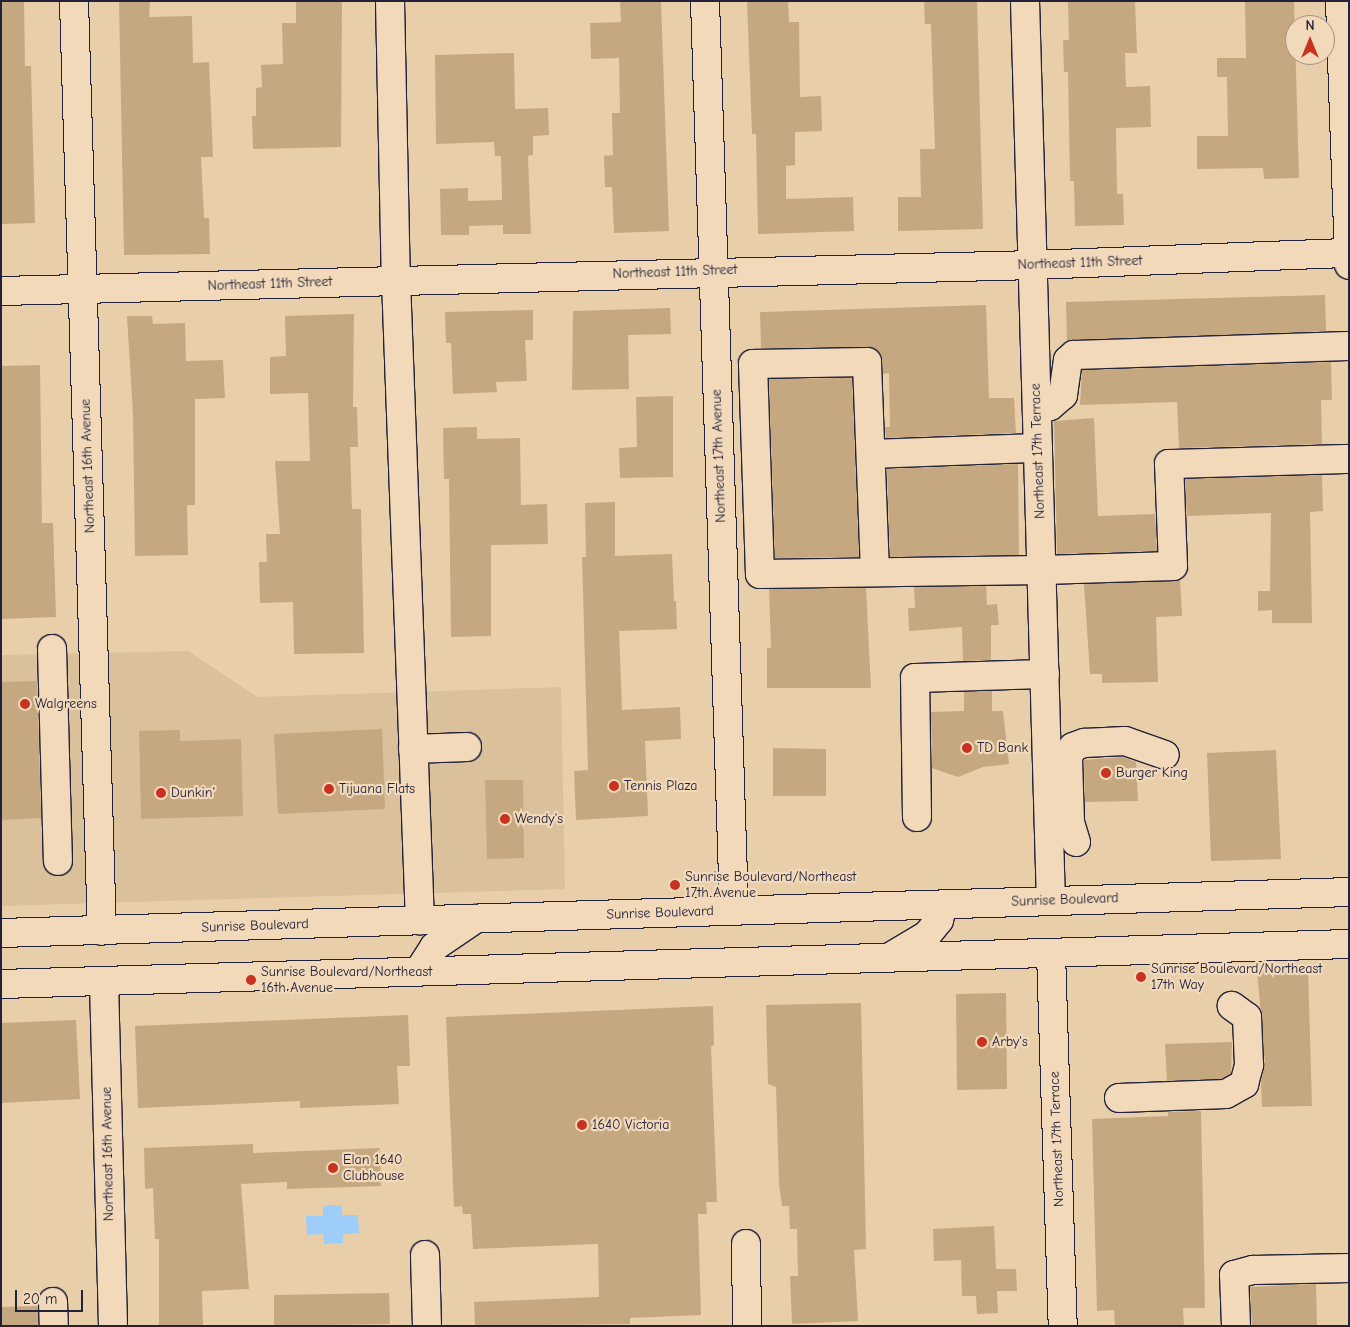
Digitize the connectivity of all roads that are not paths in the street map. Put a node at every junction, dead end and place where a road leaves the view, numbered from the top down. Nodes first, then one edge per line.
1 (74, 1) edge
2 (390, 1) edge
3 (705, 1) edge
4 (1025, 1) edge
5 (1340, 1) edge
6 (1348, 257) edge
7 (1032, 265) junction
8 (712, 271) junction
9 (396, 280) junction
10 (83, 289) junction
11 (1, 291) edge
12 (1349, 346) edge
13 (1037, 399) junction
14 (1038, 448) junction
15 (871, 454) junction
16 (1349, 459) edge
17 (1043, 570) junction
18 (875, 572) junction
19 (52, 649) dead end
20 (1045, 674) junction
21 (467, 747) dead end
22 (413, 748) junction
23 (1165, 755) dead end
24 (917, 817) dead end
25 (1076, 842) dead end
26 (58, 861) dead end
27 (1349, 892) edge
28 (1051, 901) junction
29 (943, 904) junction
30 (734, 910) junction
31 (475, 919) junction
32 (420, 921) junction
33 (102, 931) junction
34 (1, 933) edge
35 (1349, 944) edge
36 (1051, 953) junction
37 (889, 958) junction
38 (418, 972) junction
39 (104, 982) junction
40 (1, 984) edge
41 (1232, 1006) dead end
42 (1119, 1098) dead end
43 (746, 1244) dead end
44 (425, 1255) dead end
45 (1349, 1268) edge
46 (113, 1326) edge
47 (427, 1326) edge
48 (747, 1326) edge
49 (1063, 1326) edge
50 (1236, 1326) edge

1 - 10 street, Northeast 16th Avenue
2 - 9 street
3 - 8 street, Northeast 17th Avenue
4 - 7 street, Northeast 17th Terrace
5 - 6 street
6 - 7 street, Northeast 11th Street
7 - 8 street, Northeast 11th Street
7 - 13 street, Northeast 17th Terrace
8 - 9 street, Northeast 11th Street
8 - 30 street, Northeast 17th Avenue
9 - 10 street, Northeast 11th Street
9 - 22 street
10 - 11 street, Northeast 11th Street
10 - 33 street, Northeast 16th Avenue
12 - 13 street
13 - 14 street, Northeast 17th Terrace
14 - 15 street
14 - 17 street, Northeast 17th Terrace
15 - 18 street
15 - 18 street
16 - 17 street
17 - 18 street
17 - 20 street, Northeast 17th Terrace
19 - 26 street
20 - 24 street
20 - 28 street, Northeast 17th Terrace
21 - 22 street
22 - 32 street
23 - 25 street
27 - 28 street, Sunrise Boulevard
28 - 29 street, Sunrise Boulevard
29 - 30 street, Sunrise Boulevard
29 - 37 street
30 - 31 street, Sunrise Boulevard
31 - 32 street, Sunrise Boulevard
31 - 38 street
32 - 33 street, Sunrise Boulevard
33 - 34 street, Sunrise Boulevard
35 - 36 street
36 - 37 street
36 - 49 street, Northeast 17th Terrace
37 - 38 street
38 - 39 street
39 - 40 street
39 - 46 street, Northeast 16th Avenue
41 - 42 street
43 - 48 street
44 - 47 street
45 - 50 street

